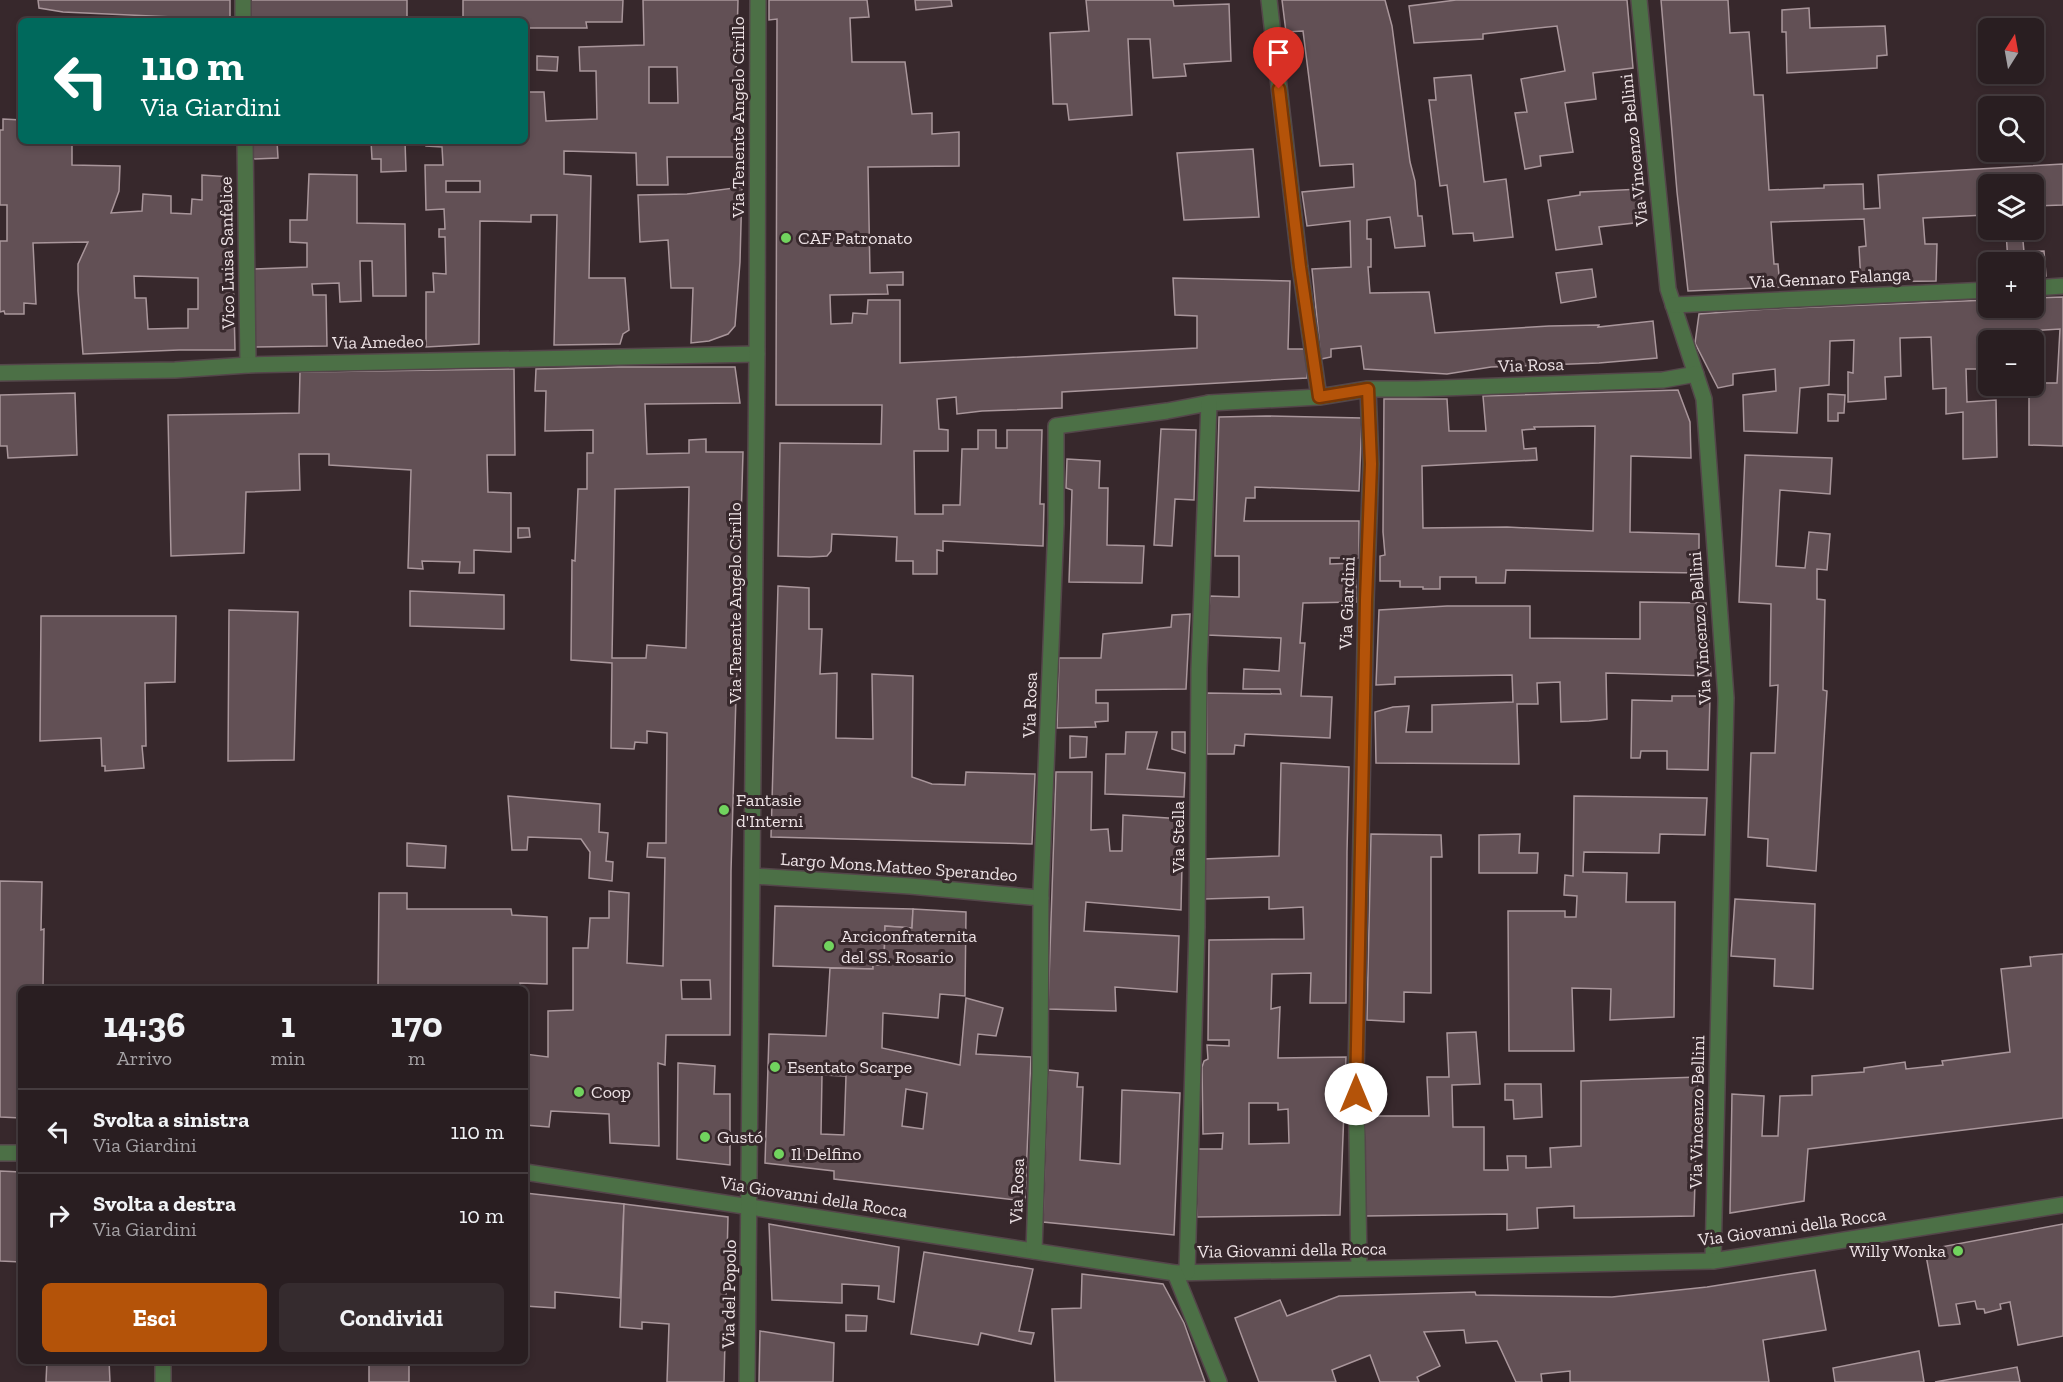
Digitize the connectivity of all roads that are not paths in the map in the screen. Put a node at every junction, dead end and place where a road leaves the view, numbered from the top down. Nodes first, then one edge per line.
1 (243, 0) edge
2 (758, 0) edge
3 (1269, 0) edge
4 (1639, 0) edge
5 (243, 18) edge
6 (245, 144) edge
7 (2063, 286) edge
8 (2044, 287) edge
9 (1978, 291) edge
10 (1673, 305) junction
11 (757, 354) junction
12 (248, 364) junction
13 (0, 373) edge
14 (1696, 374) junction
15 (1368, 389) junction
16 (1319, 397) junction
17 (1209, 403) junction
18 (753, 876) junction
19 (1041, 898) junction
20 (0, 1153) edge
21 (18, 1153) edge
22 (528, 1172) edge
23 (2063, 1205) edge
24 (750, 1207) junction
25 (1034, 1251) junction
26 (1713, 1261) junction
27 (1359, 1268) junction
28 (1181, 1273) junction
29 (163, 1364) edge
30 (163, 1382) edge
31 (747, 1382) edge
32 (1219, 1382) edge

1 - 5 street
2 - 11 street, Via Tenente Angelo Cirillo
3 - 16 street
4 - 10 street, Via Vincenzo Bellini
6 - 12 street, Vico Luisa Sanfelice
7 - 8 street
9 - 10 street, Via Gennaro Falanga
10 - 14 street, Via Vincenzo Bellini
11 - 12 street, Via Amedeo
11 - 18 street, Via Tenente Angelo Cirillo
12 - 13 street, Via Amedeo
14 - 15 street, Via Rosa
14 - 26 street, Via Vincenzo Bellini
15 - 16 street
15 - 27 street, Via Giardini
16 - 17 street, Via Rosa
17 - 19 street, Via Rosa
17 - 28 street, Via Stella
18 - 19 street, Largo Mons.Matteo Sperandeo
18 - 24 street, Via Tenente Angelo Cirillo
19 - 25 street, Via Rosa
20 - 21 street
22 - 24 street, Via Giovanni della Rocca
23 - 26 street, Via Giovanni della Rocca
24 - 25 street, Via Giovanni della Rocca
24 - 31 street, Via del Popolo
25 - 28 street, Via Giovanni della Rocca
26 - 27 street, Via Giovanni della Rocca
27 - 28 street, Via Giovanni della Rocca
28 - 32 street
29 - 30 street

